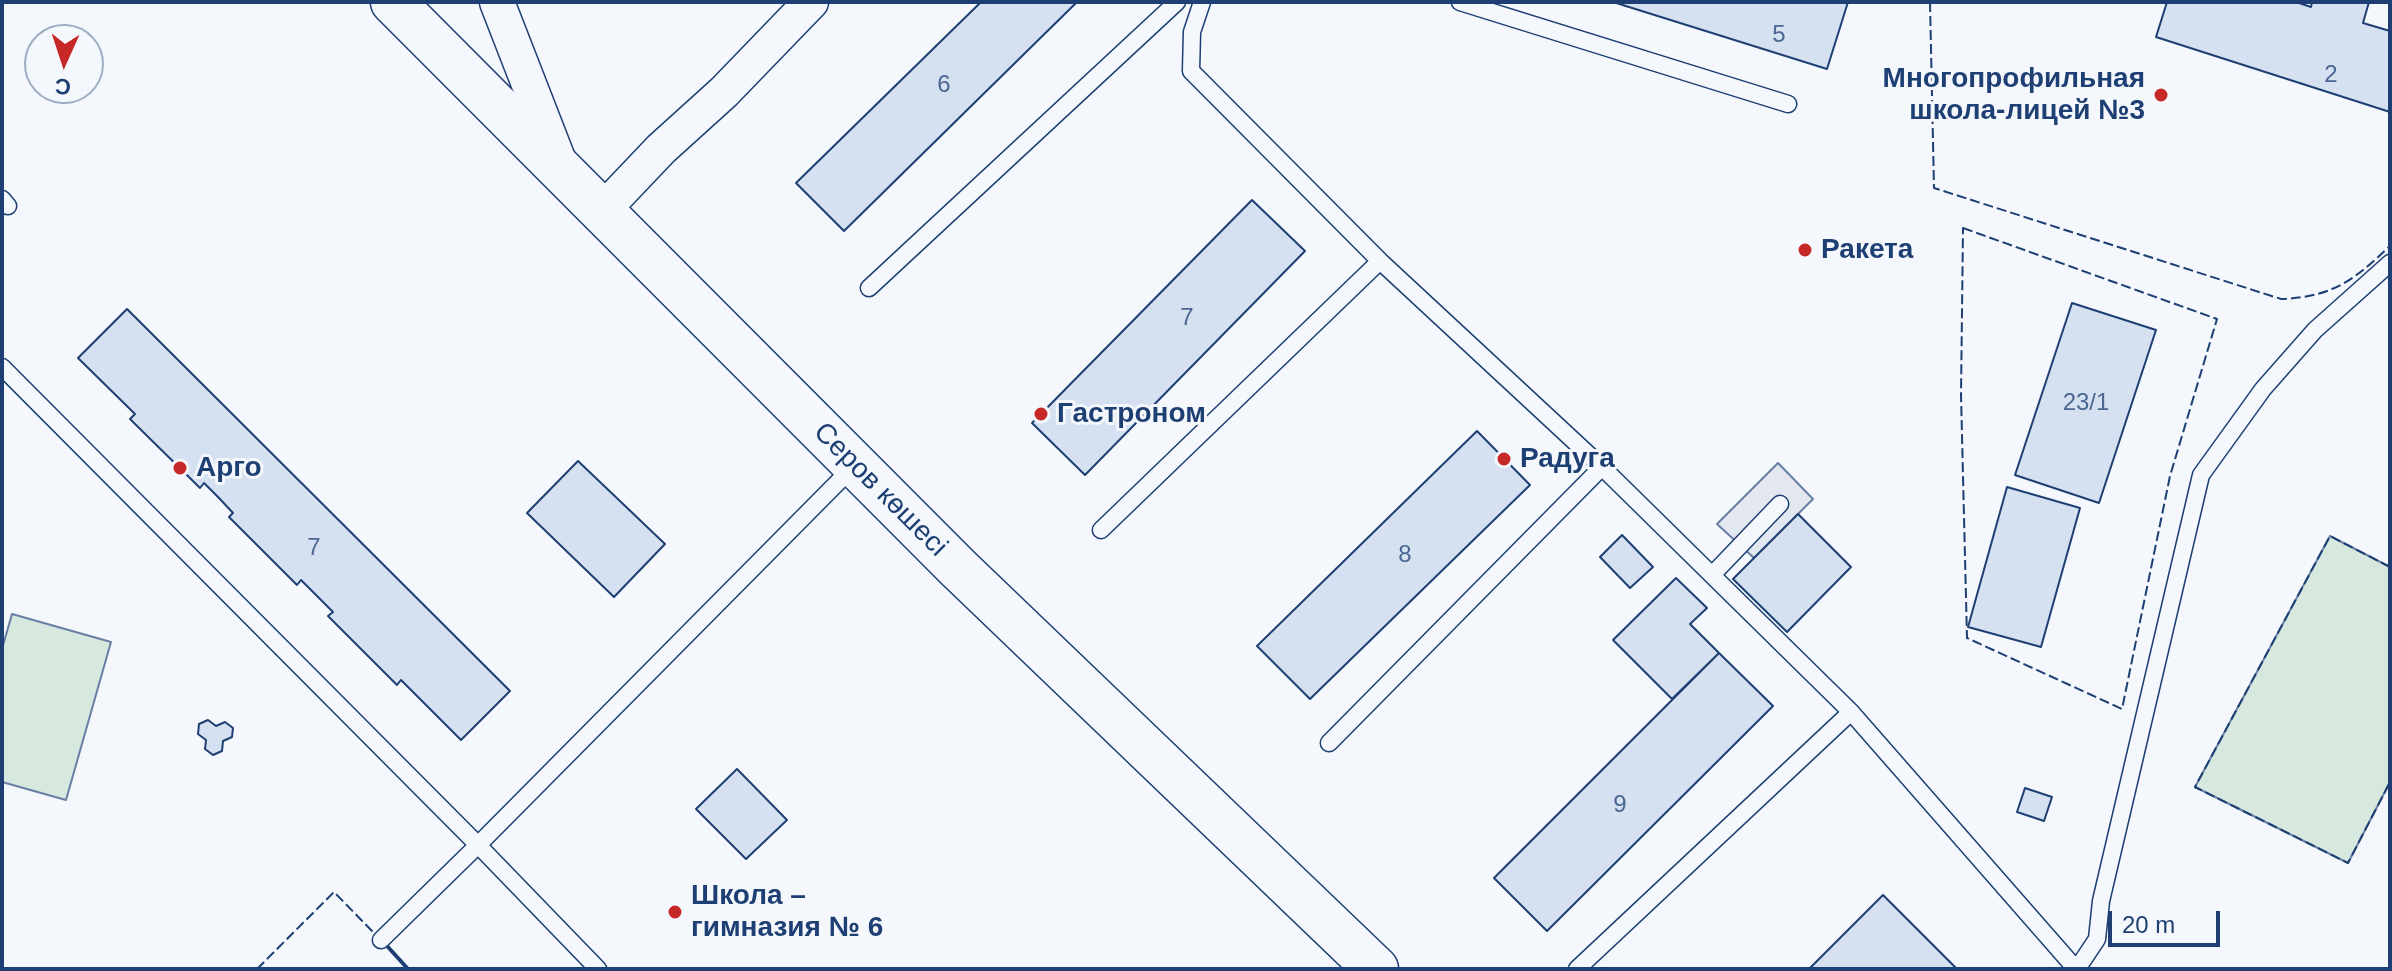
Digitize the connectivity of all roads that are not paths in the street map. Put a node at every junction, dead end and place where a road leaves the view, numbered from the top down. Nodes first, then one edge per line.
1 (393, 2) edge
2 (497, 2) edge
3 (811, 2) edge
4 (1177, 2) edge
5 (1202, 2) edge
6 (1460, 2) edge
7 (1788, 104) dead end
8 (561, 168) junction
9 (603, 210) junction
10 (1380, 261) junction
11 (2390, 263) edge
12 (869, 288) dead end
13 (2, 367) edge
14 (855, 465) junction
15 (1602, 467) junction
16 (1780, 504) dead end
17 (1101, 530) dead end
18 (1712, 575) junction
19 (1851, 712) junction
20 (1329, 743) dead end
21 (478, 845) junction
22 (381, 940) dead end
23 (598, 969) edge
24 (1376, 969) edge
25 (1577, 969) edge
26 (2076, 969) edge

1 - 8 street, Серов көшесі
2 - 8 street
3 - 9 street
4 - 12 lane
5 - 10 lane
6 - 7 lane
8 - 9 street, Серов көшесі
9 - 14 street, Серов көшесі
10 - 15 lane
10 - 17 lane
11 - 26 lane
13 - 21 lane
14 - 21 lane
14 - 24 street, Серов көшесі
15 - 18 lane
15 - 20 lane
16 - 18 lane
18 - 19 lane
19 - 25 lane
19 - 26 lane
21 - 22 lane
21 - 23 lane

